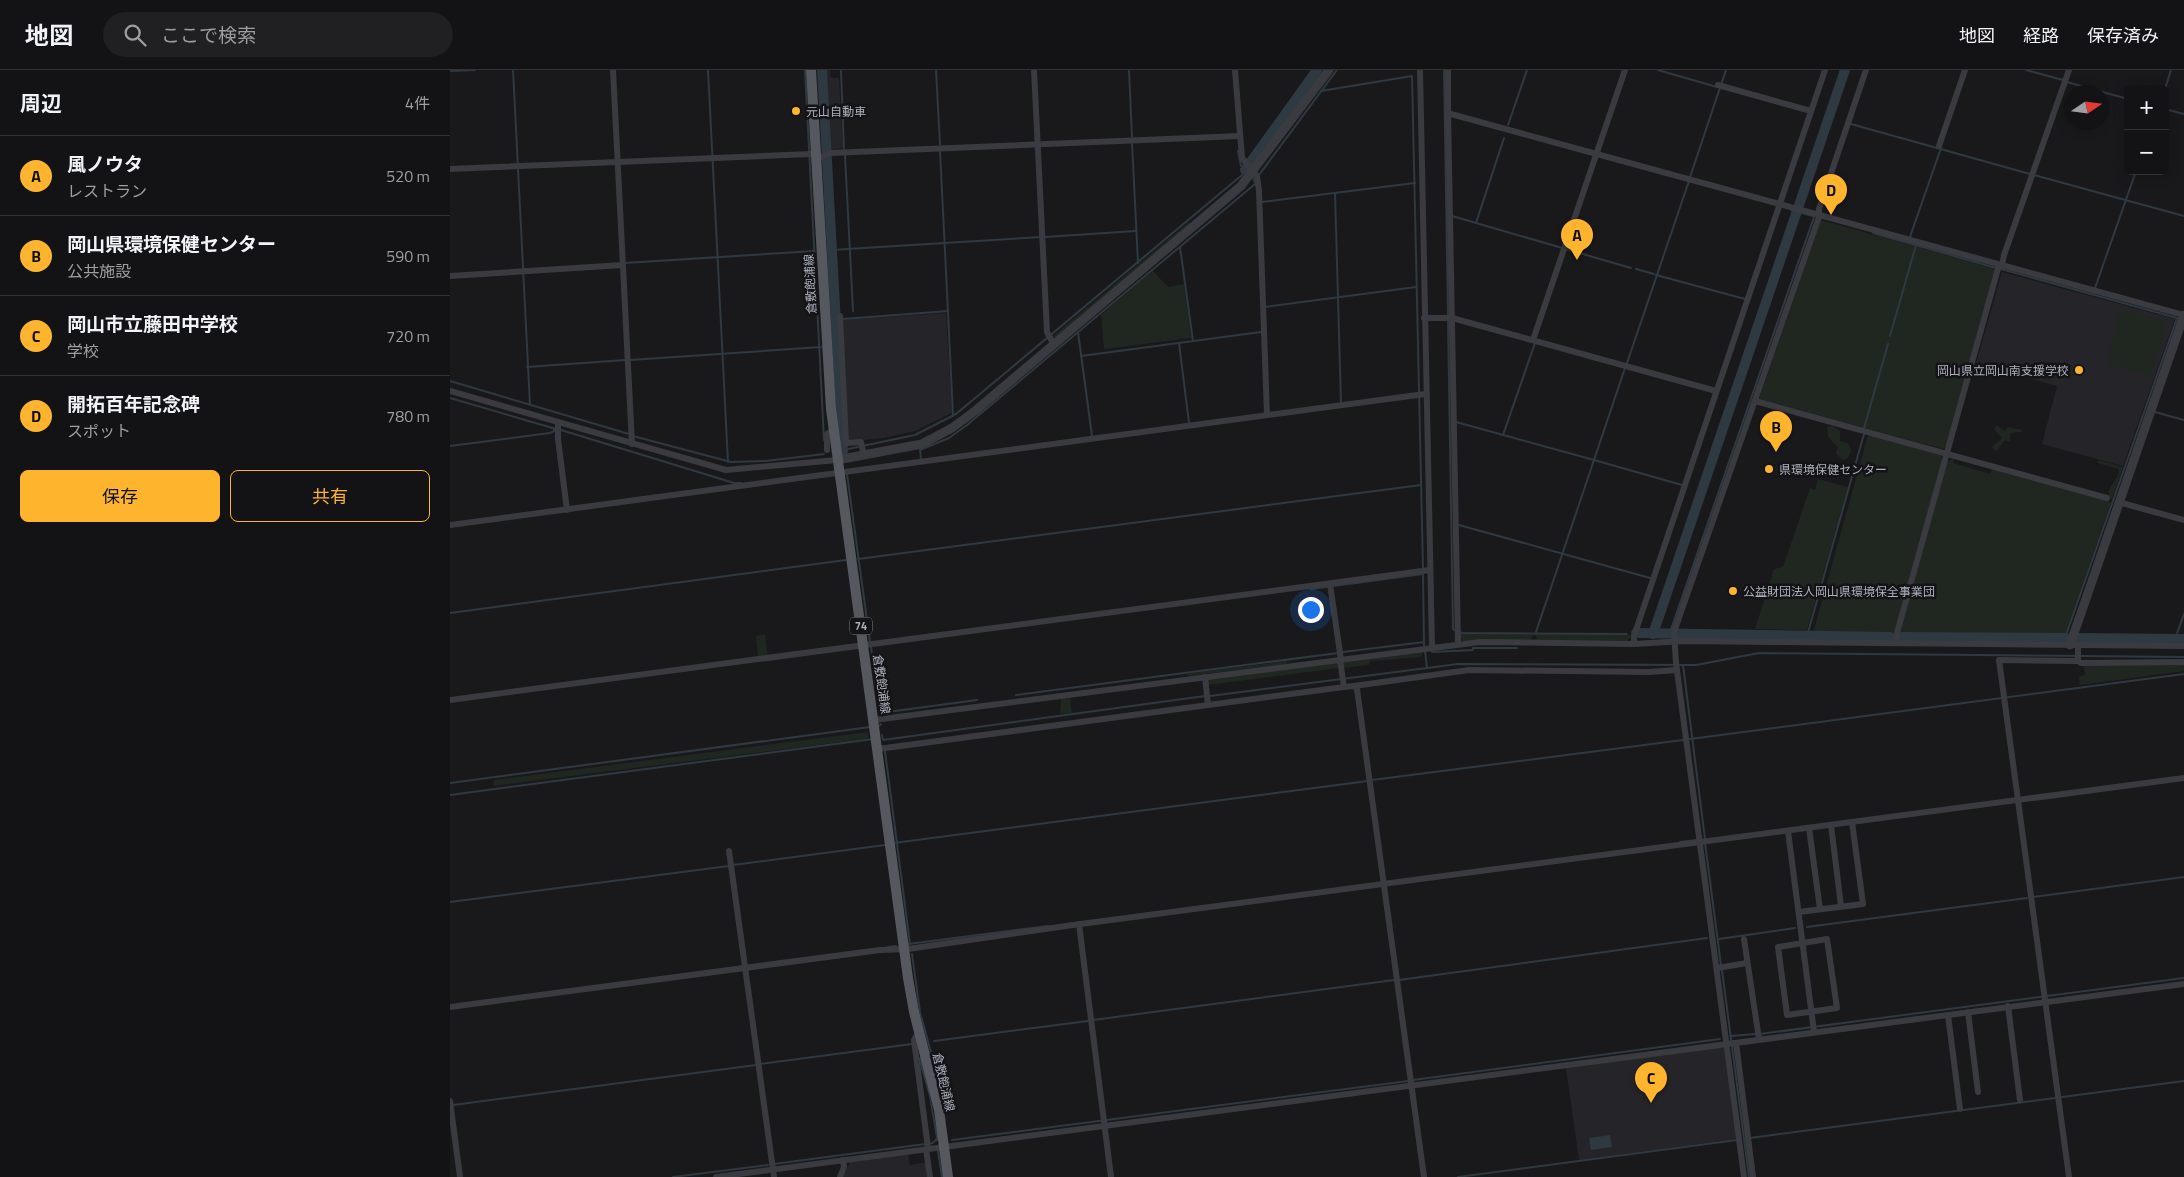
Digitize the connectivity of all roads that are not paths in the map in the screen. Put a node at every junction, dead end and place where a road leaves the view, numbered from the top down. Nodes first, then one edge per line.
1 (613, 70) edge
2 (812, 70) edge
3 (1034, 70) edge
4 (1236, 70) edge
5 (1329, 70) edge
6 (1420, 70) edge
7 (1448, 70) edge
8 (1625, 70) edge
9 (1825, 70) edge
10 (1866, 70) edge
11 (1965, 70) edge
12 (2069, 70) edge
13 (1720, 86) dead end
14 (1811, 111) junction
15 (1448, 115) junction
16 (1240, 136) junction
17 (1038, 144) junction
18 (1939, 146) dead end
19 (817, 154) junction
20 (1596, 154) junction
21 (617, 161) junction
22 (450, 170) edge
23 (1253, 171) junction
24 (1779, 206) junction
25 (1819, 215) junction
26 (622, 264) junction
27 (2001, 266) junction
28 (450, 276) edge
29 (2184, 315) edge
30 (840, 318) dead end
31 (1424, 318) junction
32 (1450, 319) junction
33 (1050, 339) junction
34 (1533, 340) junction
35 (450, 391) edge
36 (1716, 391) junction
37 (1421, 395) junction
38 (1755, 400) junction
39 (1267, 413) junction
40 (558, 427) junction
41 (834, 430) junction
42 (632, 438) junction
43 (863, 449) junction
44 (828, 450) dead end
45 (1947, 454) junction
46 (843, 459) junction
47 (845, 473) junction
48 (2107, 498) dead end
49 (2118, 502) junction
50 (566, 508) junction
51 (2184, 520) edge
52 (450, 525) edge
53 (1425, 571) junction
54 (1330, 586) junction
55 (1674, 637) junction
56 (1896, 643) junction
57 (868, 644) junction
58 (1458, 644) junction
59 (1634, 644) junction
60 (2074, 645) junction
61 (2184, 646) edge
62 (1427, 648) junction
63 (2078, 658) junction
64 (1340, 660) junction
65 (2184, 662) edge
66 (1677, 666) junction
67 (1205, 677) junction
68 (1343, 682) junction
69 (1354, 686) junction
70 (1207, 699) junction
71 (450, 700) edge
72 (874, 720) junction
73 (878, 749) junction
74 (2184, 778) edge
75 (2016, 798) junction
76 (1852, 822) junction
77 (1831, 825) junction
78 (1809, 828) junction
79 (1788, 831) junction
80 (1703, 842) junction
81 (729, 851) dead end
82 (1385, 882) junction
83 (1841, 906) junction
84 (1820, 909) junction
85 (1799, 912) junction
86 (1079, 924) junction
87 (1744, 939) dead end
88 (1803, 943) junction
89 (904, 949) junction
90 (1748, 963) junction
91 (745, 966) junction
92 (1720, 967) junction
93 (2184, 984) edge
94 (2043, 998) junction
95 (2008, 1006) junction
96 (450, 1008) edge
97 (1812, 1012) junction
98 (1968, 1012) junction
99 (1948, 1015) junction
100 (1814, 1029) junction
101 (919, 1031) junction
102 (1758, 1036) junction
103 (1731, 1043) junction
104 (1412, 1085) junction
105 (1978, 1092) dead end
106 (2020, 1100) dead end
107 (450, 1102) edge
108 (1960, 1109) dead end
109 (1105, 1122) junction
110 (927, 1146) junction
111 (944, 1146) junction
112 (843, 1160) junction
113 (772, 1169) junction
114 (460, 1177) edge
115 (716, 1177) edge
116 (774, 1177) edge
117 (840, 1177) edge
118 (930, 1177) edge
119 (948, 1177) edge
120 (1111, 1177) edge
121 (1424, 1177) edge
122 (1744, 1177) edge
123 (1753, 1177) edge
124 (2069, 1177) edge

1 - 21 street
2 - 19 main road, 倉敷飽浦線 / 74
3 - 17 street
4 - 16 street
5 - 23 street
6 - 31 street
7 - 15 street
8 - 20 street
9 - 14 street
10 - 25 street
11 - 18 street
12 - 27 street
13 - 14 street
14 - 24 street
15 - 20 street
15 - 32 street
16 - 17 street
16 - 23 street
17 - 19 street
17 - 33 street
19 - 21 street
19 - 41 main road, 倉敷飽浦線 / 74
20 - 24 street
20 - 34 street
21 - 22 street
21 - 26 street
23 - 33 street
23 - 39 street
24 - 25 street
24 - 36 street
25 - 27 street
25 - 38 street
26 - 28 street
26 - 42 street
27 - 29 street
27 - 45 street
29 - 49 street
30 - 43 street
31 - 32 street
31 - 37 street
32 - 34 street
32 - 58 street
33 - 43 street
34 - 36 street
35 - 40 street
36 - 59 street
37 - 39 street
37 - 53 street
38 - 45 street
38 - 55 street
39 - 47 street
40 - 42 street
40 - 50 street
41 - 44 street
41 - 46 main road, 倉敷飽浦線 / 74
42 - 46 street
43 - 46 street
45 - 48 street
45 - 56 street
46 - 47 main road, 倉敷飽浦線 / 74
47 - 50 street
47 - 57 main road, 倉敷飽浦線 / 74
49 - 51 street
49 - 60 street
50 - 52 street
53 - 54 street
53 - 62 street
54 - 57 street
54 - 64 street
55 - 56 street
55 - 59 street
55 - 66 street
56 - 60 street
57 - 71 street
57 - 72 main road, 倉敷飽浦線 / 74
58 - 59 street
58 - 62 street
60 - 61 street
60 - 63 street
62 - 64 street
63 - 65 street
63 - 75 street
64 - 67 street
64 - 68 street
66 - 69 street
66 - 80 street
67 - 70 street
67 - 72 street
68 - 69 street
68 - 70 street
69 - 82 street
70 - 73 street
72 - 73 main road, 倉敷飽浦線 / 74
73 - 89 main road, 倉敷飽浦線 / 74
74 - 75 street
75 - 76 street
75 - 94 street
76 - 77 street
76 - 83 street
77 - 78 street
77 - 83 street
78 - 79 street
78 - 84 street
79 - 80 street
79 - 85 street
80 - 82 street
80 - 92 street
81 - 91 street
82 - 86 street
82 - 104 street
83 - 84 street
84 - 85 street
85 - 88 street
86 - 89 street
86 - 109 street
87 - 90 street
88 - 97 street
88 - 97 street
88 - 97 street
89 - 91 street
89 - 101 main road, 倉敷飽浦線 / 74
90 - 92 street
90 - 102 street
91 - 96 street
91 - 113 street
92 - 103 street
93 - 94 street
94 - 95 street
94 - 124 street
95 - 98 street
95 - 106 street
97 - 100 street
98 - 99 street
98 - 105 street
99 - 100 street
99 - 108 street
100 - 102 street
101 - 110 street
101 - 111 main road, 倉敷飽浦線 / 74
102 - 103 street
103 - 104 street
103 - 122 street
103 - 123 street
104 - 109 street
104 - 121 street
107 - 114 street
109 - 111 street
109 - 120 street
110 - 111 street
110 - 112 street
110 - 118 street
111 - 119 main road, 倉敷飽浦線 / 74
112 - 113 street
112 - 117 street
113 - 115 street
113 - 116 street

